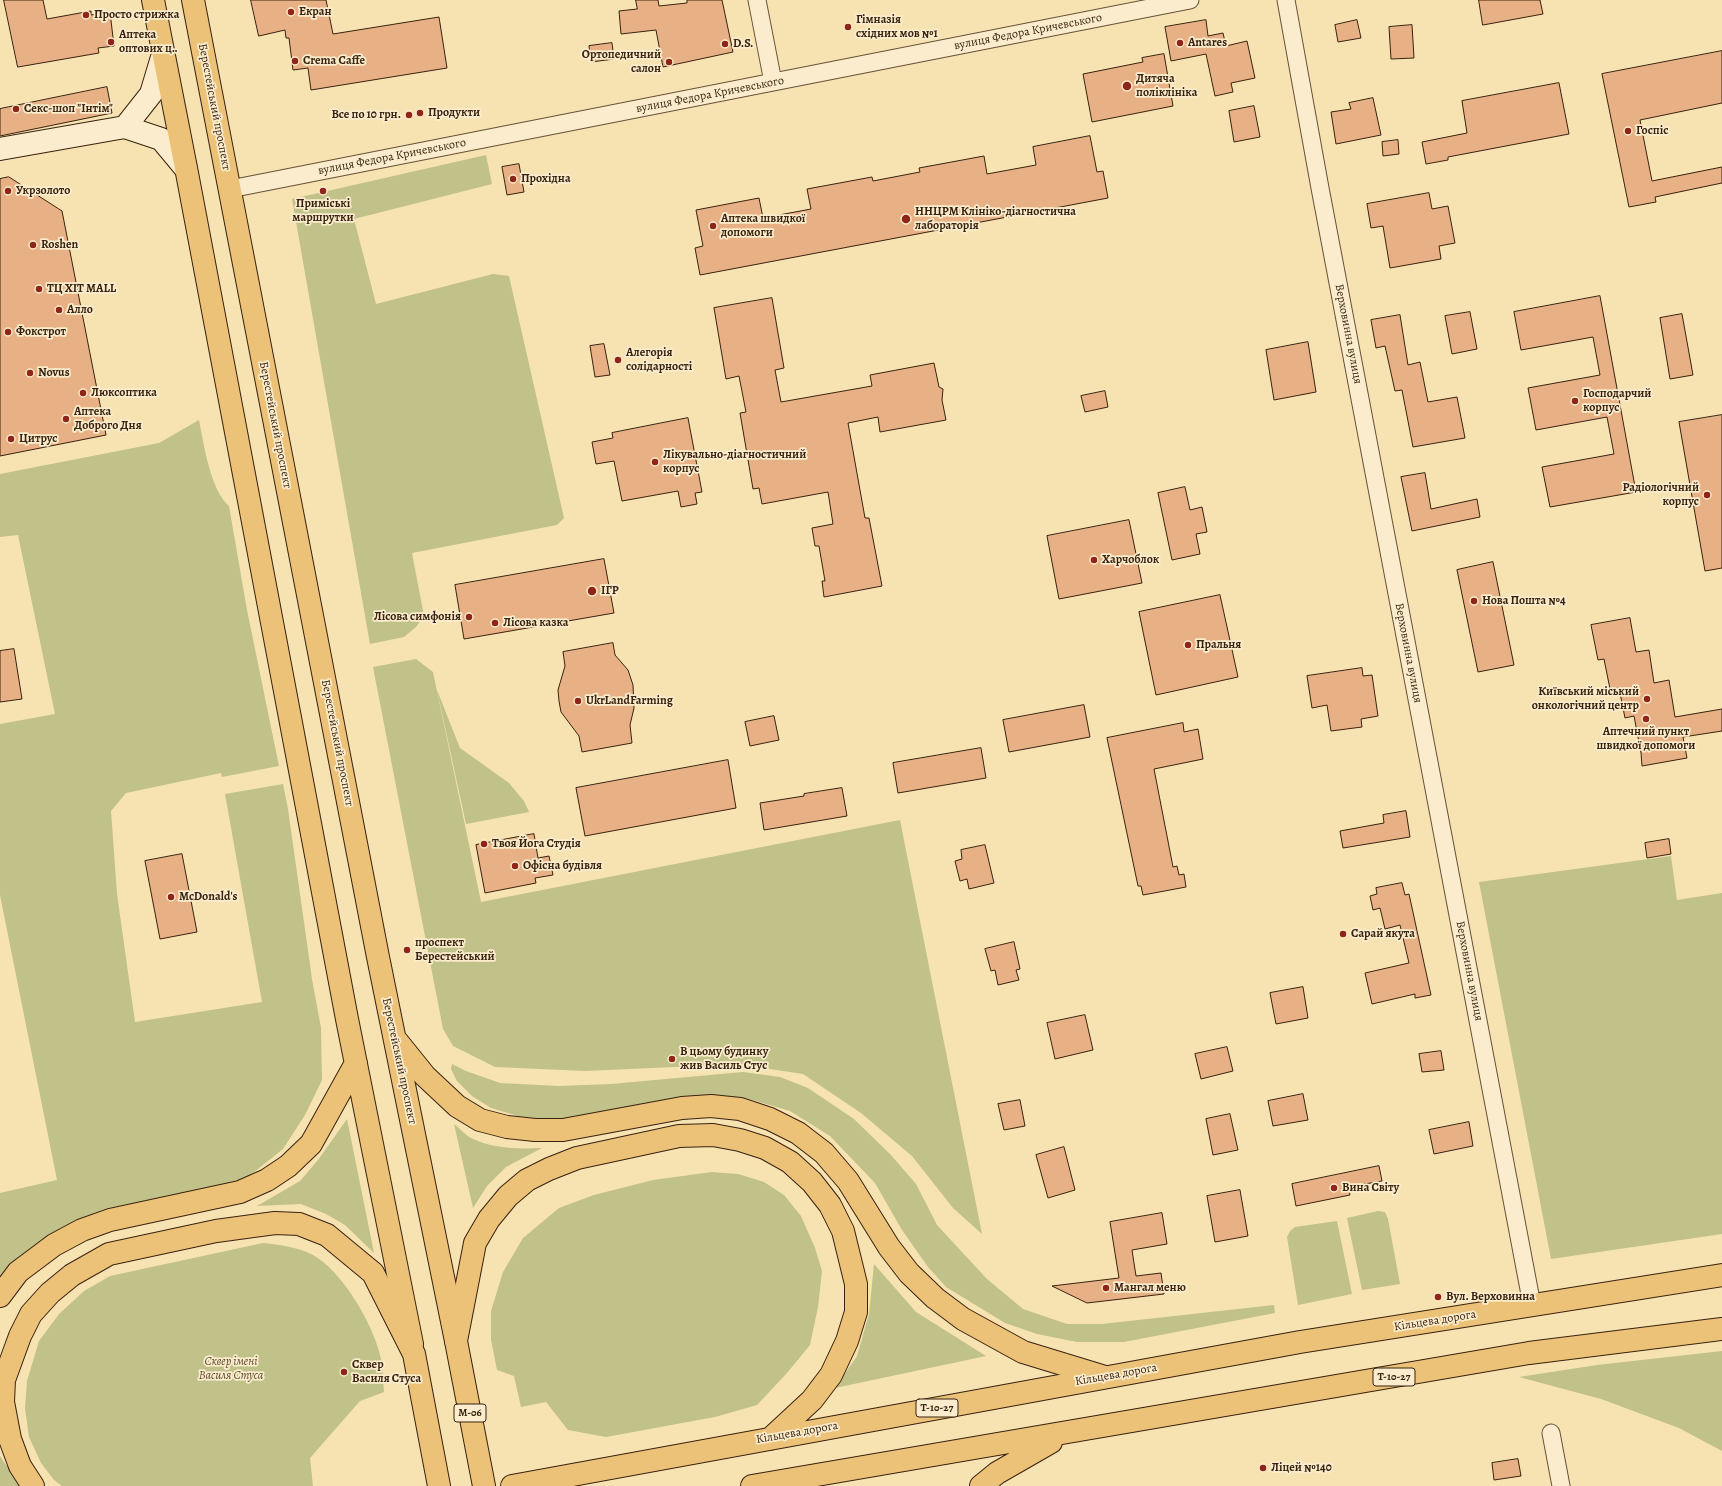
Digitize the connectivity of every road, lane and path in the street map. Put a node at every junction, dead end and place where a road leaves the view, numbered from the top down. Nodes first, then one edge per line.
1 (153, 0) edge
2 (193, 0) edge
3 (757, 0) edge
4 (1190, 0) edge
5 (1286, 0) edge
6 (163, 54) junction
7 (773, 82) junction
8 (125, 127) junction
9 (0, 149) edge
10 (186, 170) junction
11 (230, 189) junction
12 (394, 1038) junction
13 (356, 1063) junction
14 (1722, 1275) edge
15 (0, 1296) edge
16 (1532, 1305) junction
17 (1722, 1329) edge
18 (456, 1341) junction
19 (414, 1354) junction
20 (1105, 1377) junction
21 (1066, 1433) junction
22 (1551, 1433) dead end
23 (770, 1438) junction
24 (33, 1486) edge
25 (439, 1486) edge
26 (484, 1486) edge
27 (512, 1486) edge
28 (752, 1486) edge
29 (981, 1486) edge
30 (1561, 1486) edge

1 - 6 main road
2 - 11 main road, Берестейський проспект
3 - 7 street
4 - 7 street, вулиця Федора Кричевського
5 - 16 street, Верховинна вулиця
6 - 8 street
6 - 10 main road
7 - 11 street, вулиця Федора Кричевського
8 - 9 street
8 - 10 street
10 - 13 main road
11 - 12 main road, Берестейський проспект
12 - 18 main road, Берестейський проспект
12 - 20 main road
13 - 15 main road
13 - 19 main road
14 - 16 main road, Кільцева дорога / Т-10-27
16 - 20 main road, Кільцева дорога / Т-10-27
17 - 21 main road, Т-10-27
18 - 23 main road
18 - 26 main road, Берестейський проспект / М-06
19 - 24 main road
19 - 25 main road
20 - 23 main road, Кільцева дорога / Т-10-27
21 - 28 main road, Т-10-27
21 - 29 main road
22 - 30 street
23 - 27 main road, Кільцева дорога / Т-10-27

